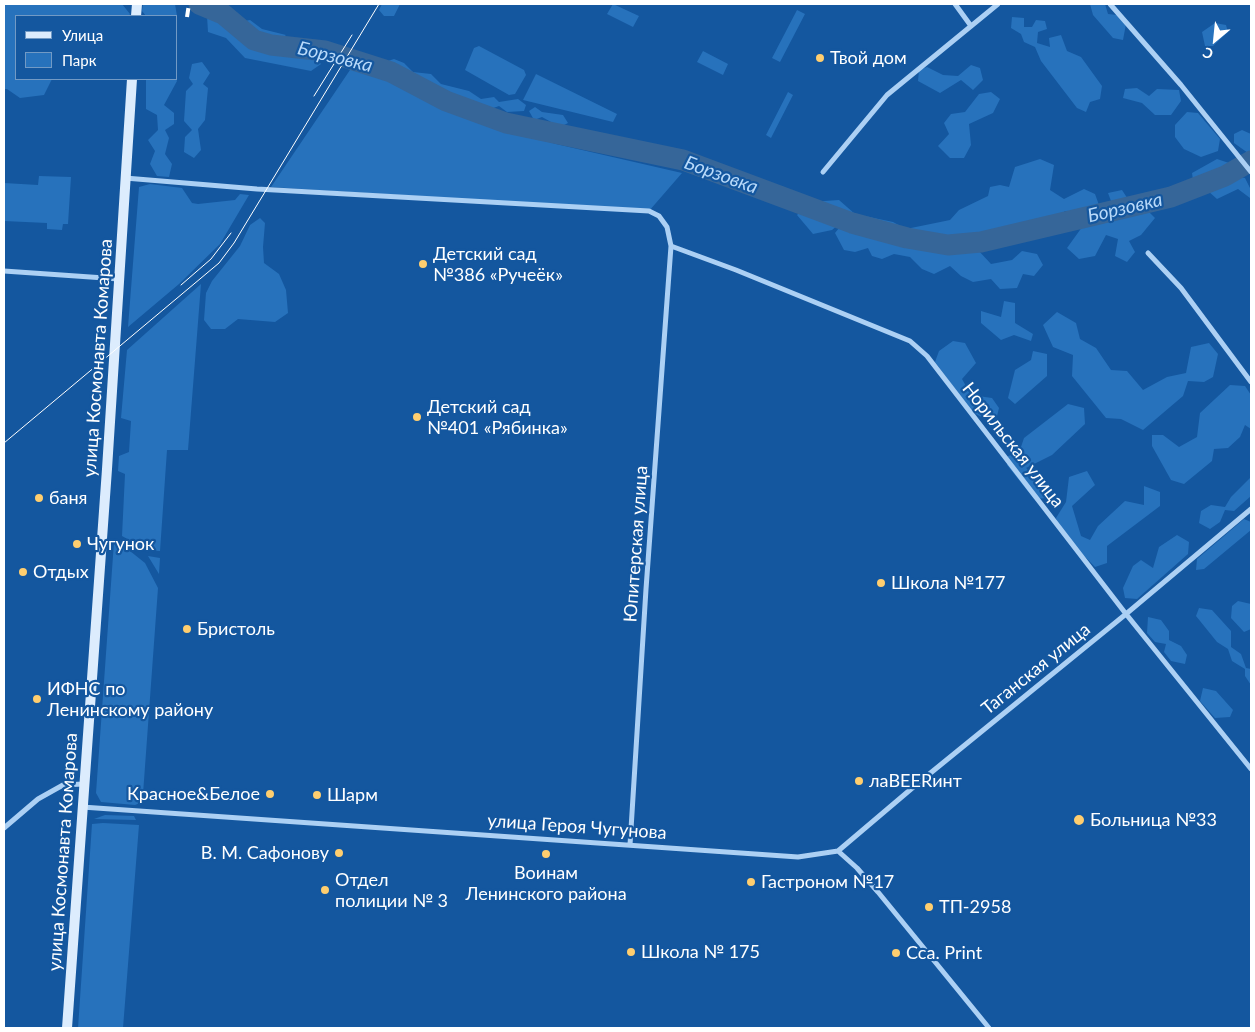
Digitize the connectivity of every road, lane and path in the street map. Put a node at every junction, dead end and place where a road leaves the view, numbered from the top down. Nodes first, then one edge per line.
1 (955, 4) edge
2 (998, 4) edge
3 (1110, 4) edge
4 (971, 26) junction
5 (132, 80) edge
6 (823, 172) dead end
7 (1251, 172) edge
8 (125, 178) junction
9 (671, 246) junction
10 (1148, 253) dead end
11 (4, 272) edge
12 (119, 279) junction
13 (1251, 382) edge
14 (1251, 509) edge
15 (1126, 614) junction
16 (1251, 769) edge
17 (83, 784) junction
18 (82, 807) junction
19 (4, 828) edge
20 (630, 844) junction
21 (838, 851) junction
22 (67, 1028) edge
23 (990, 1028) edge

1 - 4 street
2 - 4 street
3 - 7 street
4 - 6 street
5 - 8 street, улица Космонавта Комарова
8 - 9 street
8 - 12 street, улица Космонавта Комарова
9 - 15 street, Норильская улица
9 - 20 street, Юпитерская улица
10 - 13 street
11 - 12 street
12 - 17 street, улица Космонавта Комарова
14 - 15 street, Таганская улица
15 - 16 street, Норильская улица
15 - 21 street, Таганская улица
17 - 18 street, улица Космонавта Комарова
17 - 19 street
18 - 20 street, улица Героя Чугунова
18 - 22 street, улица Космонавта Комарова
20 - 21 street, улица Героя Чугунова
21 - 23 street

